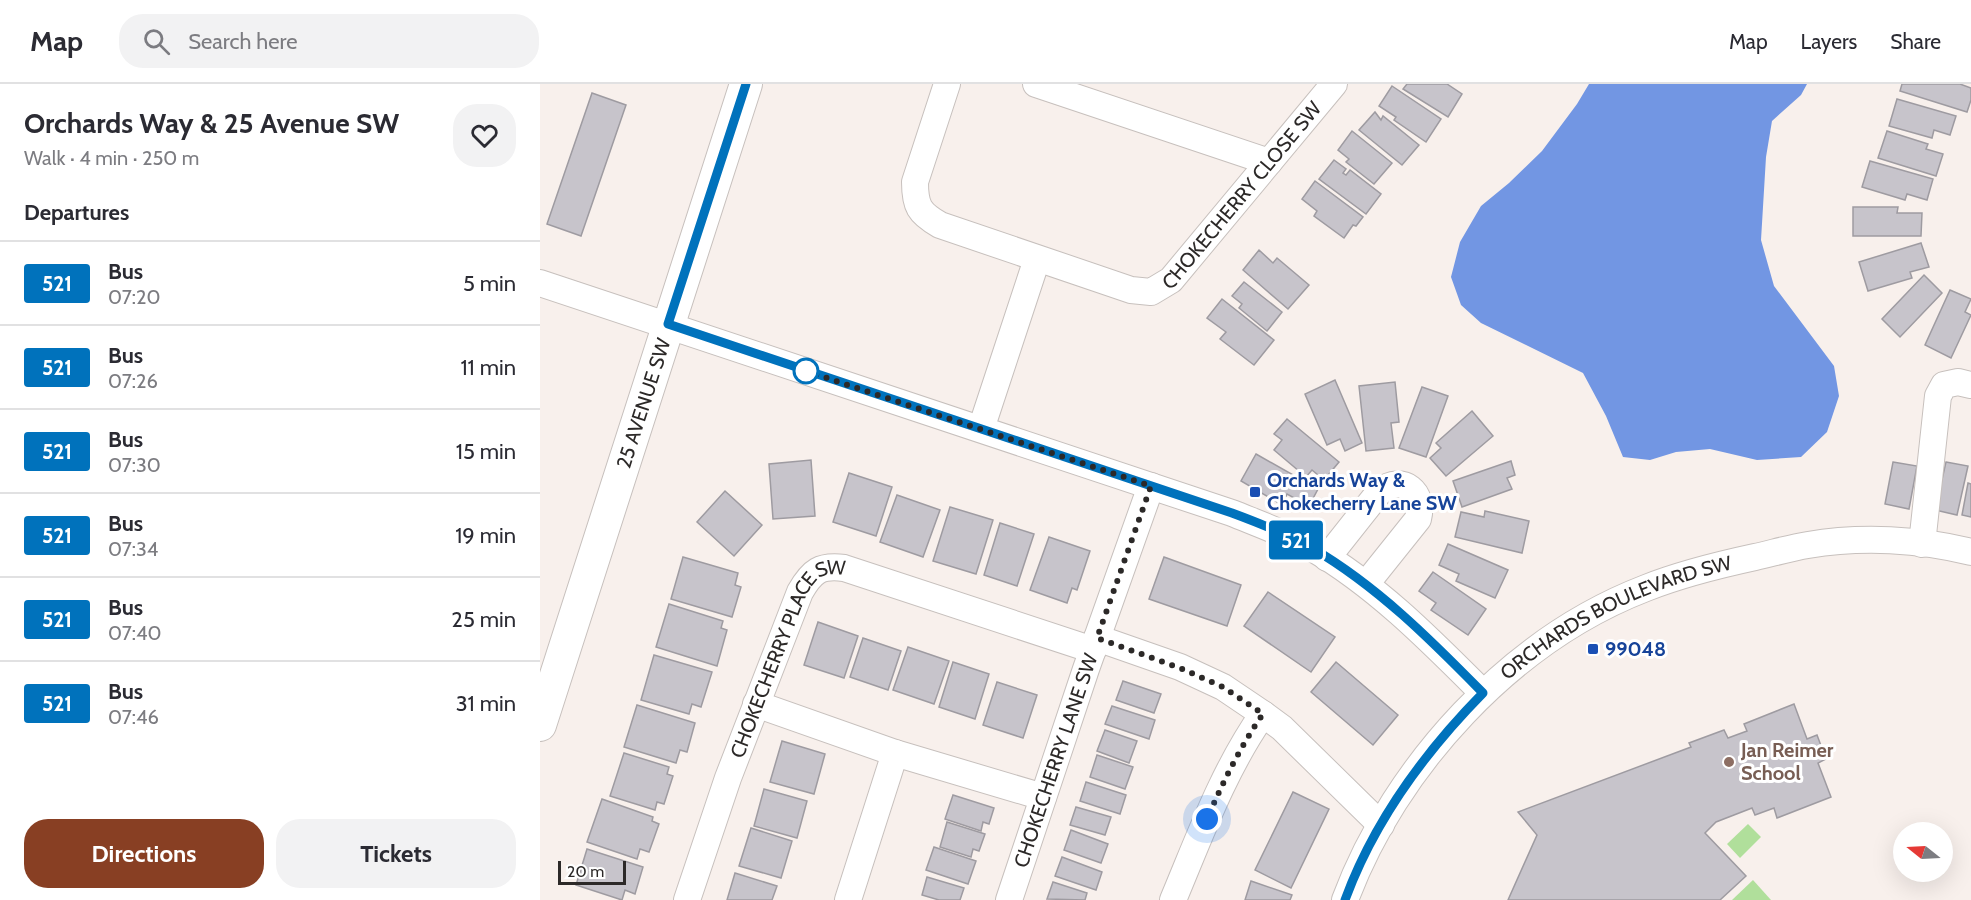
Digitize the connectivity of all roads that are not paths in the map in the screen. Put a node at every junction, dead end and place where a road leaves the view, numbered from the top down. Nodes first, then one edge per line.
1 (746, 84) edge
2 (947, 84) edge
3 (1036, 84) edge
4 (1334, 84) edge
5 (1269, 162) junction
6 (1037, 259) junction
7 (540, 283) edge
8 (668, 324) junction
9 (1971, 385) edge
10 (981, 429) junction
11 (1151, 486) junction
12 (1922, 544) junction
13 (1971, 552) edge
14 (1327, 558) junction
15 (1366, 584) junction
16 (1095, 644) junction
17 (1483, 693) junction
18 (756, 704) junction
19 (1263, 714) junction
20 (540, 724) edge
21 (896, 753) junction
22 (1043, 797) junction
23 (1381, 825) junction
24 (687, 900) edge
25 (848, 900) edge
26 (1009, 900) edge
27 (1173, 900) edge
28 (1345, 900) edge

1 - 8 main road, 25 AVENUE SW
2 - 6 street, CHOKECHERRY CLOSE SW
3 - 5 street
4 - 5 street, CHOKECHERRY CLOSE SW
5 - 6 street, CHOKECHERRY CLOSE SW
6 - 10 street
7 - 8 street
8 - 10 street
8 - 20 main road, 25 AVENUE SW
9 - 12 street
10 - 11 street
11 - 14 street
11 - 16 street, CHOKECHERRY LANE SW
12 - 13 street, ORCHARDS BOULEVARD SW
12 - 17 street, ORCHARDS BOULEVARD SW
14 - 15 street
14 - 15 street
15 - 17 street
16 - 18 street, CHOKECHERRY PLACE SW
16 - 19 street, CHOKECHERRY PLACE SW
16 - 22 street, CHOKECHERRY LANE SW
17 - 23 street, ORCHARDS BOULEVARD SW
18 - 21 street
18 - 24 street, CHOKECHERRY PLACE SW
19 - 23 street, CHOKECHERRY PLACE SW
19 - 27 street
21 - 22 street
21 - 25 street
22 - 26 street, CHOKECHERRY LANE SW
23 - 28 street, ORCHARDS BOULEVARD SW

